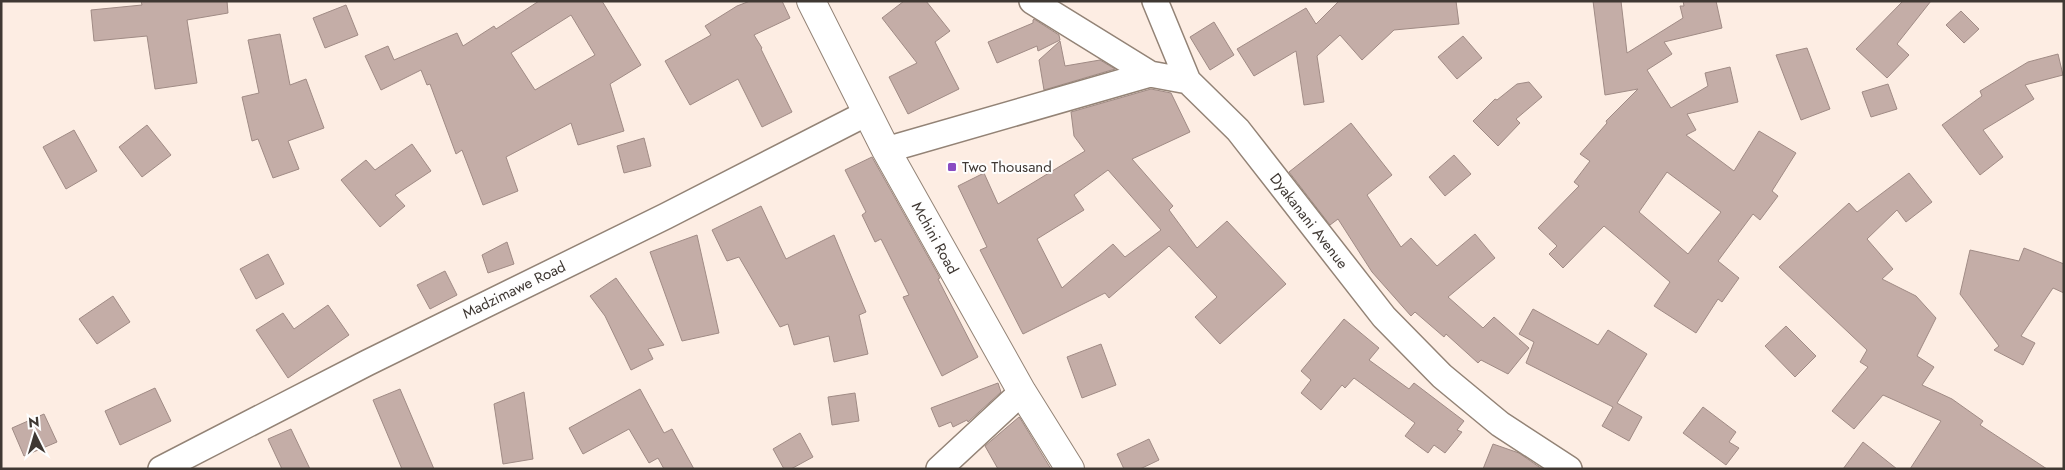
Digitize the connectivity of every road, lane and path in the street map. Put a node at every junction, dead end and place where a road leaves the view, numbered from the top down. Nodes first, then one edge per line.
1 (811, 1) edge
2 (1032, 1) edge
3 (1155, 1) edge
4 (1150, 74) junction
5 (1188, 81) junction
6 (867, 113) junction
7 (886, 150) junction
8 (1022, 392) junction
9 (162, 469) edge
10 (939, 469) edge
11 (1070, 469) edge
12 (1569, 469) edge

1 - 6 street, Mchini Road
2 - 4 street
3 - 5 street
4 - 5 street
4 - 7 street
5 - 12 street, Dyakanani Avenue
6 - 7 street, Mchini Road
6 - 9 street, Madzimawe Road
7 - 8 street, Mchini Road
8 - 10 street
8 - 11 street, Mchini Road

